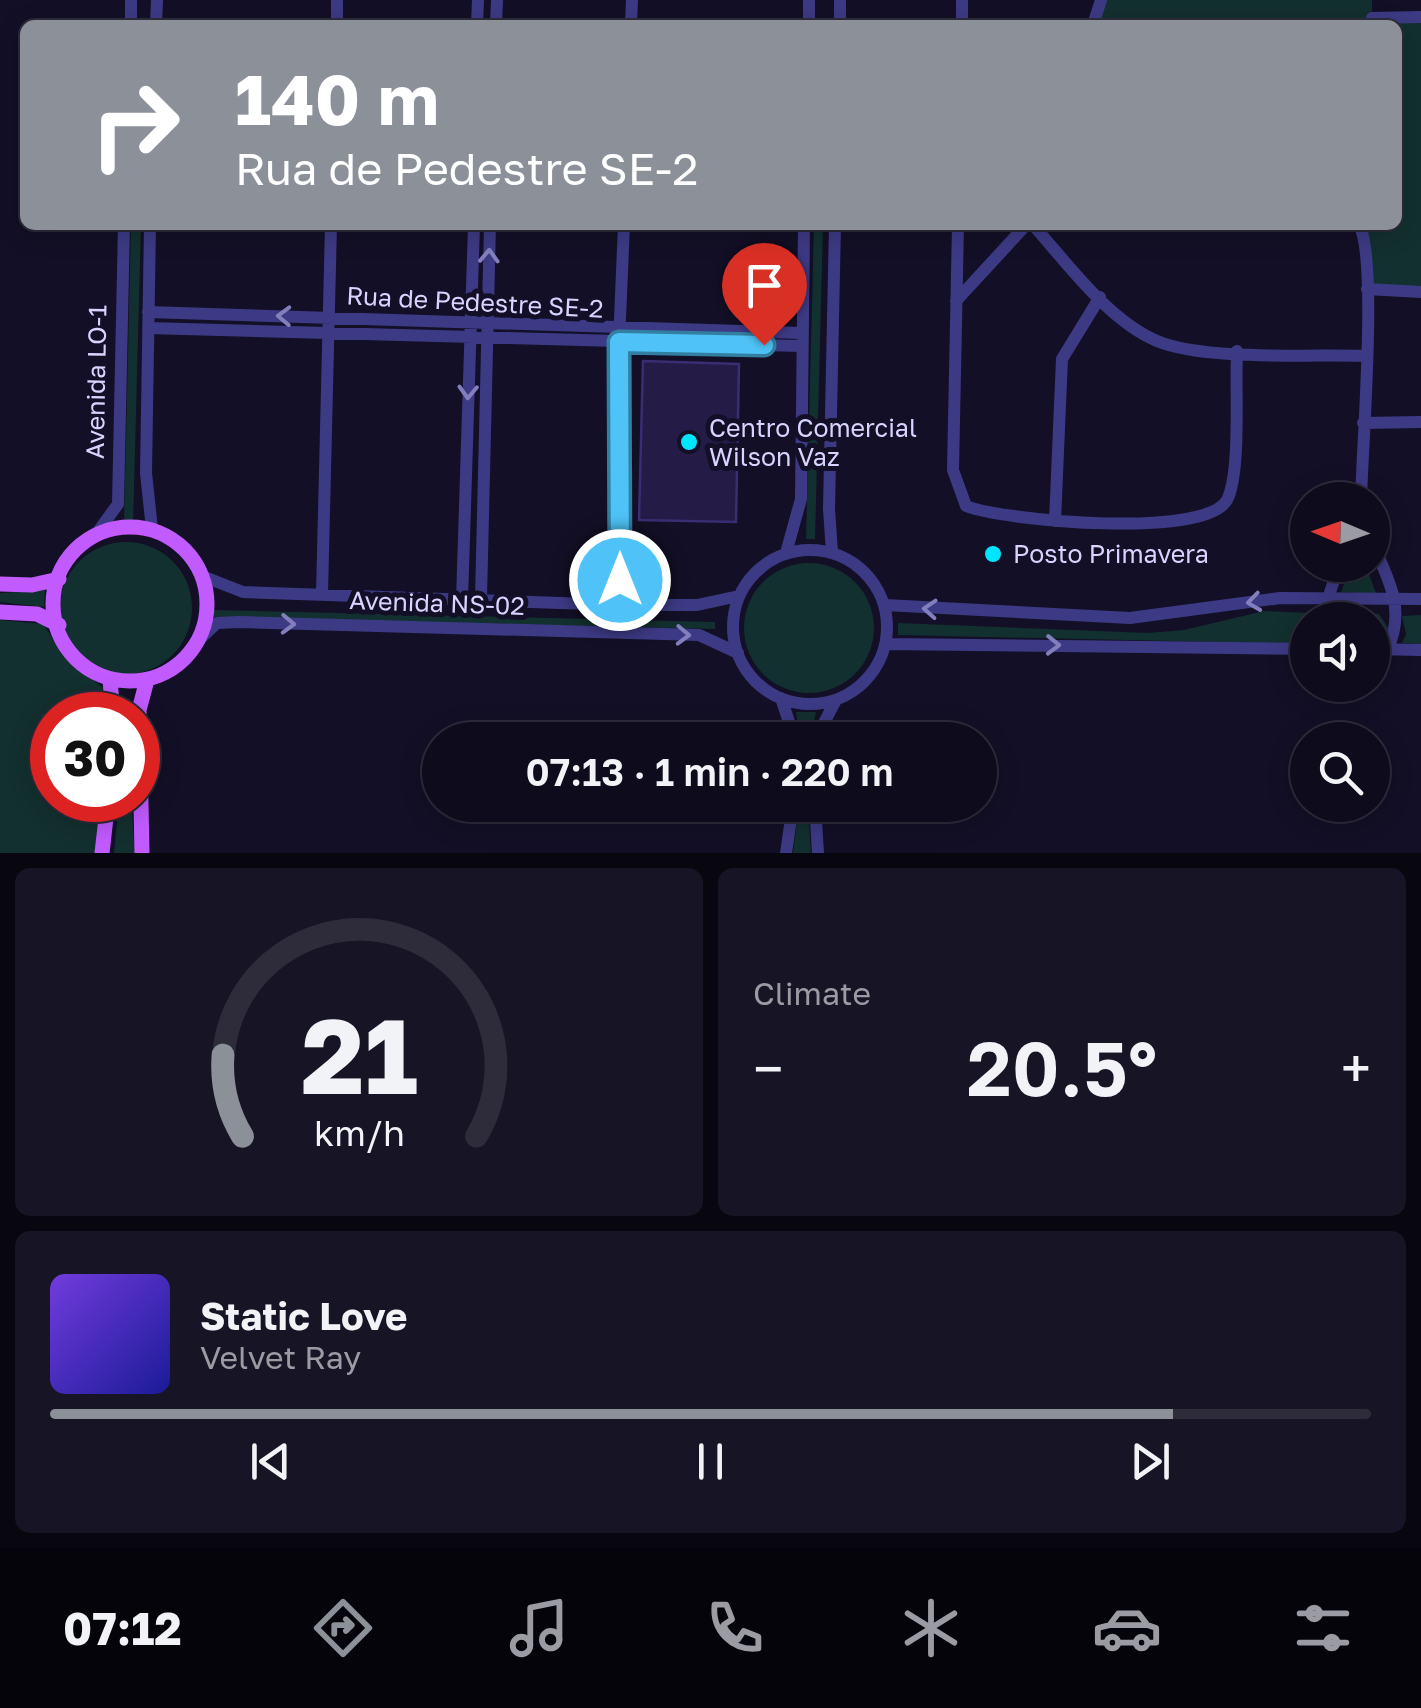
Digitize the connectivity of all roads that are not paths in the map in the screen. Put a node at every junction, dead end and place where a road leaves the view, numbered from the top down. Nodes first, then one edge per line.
1 (1421, 17) edge
2 (1384, 20) edge
3 (124, 230) edge
4 (150, 230) edge
5 (330, 230) edge
6 (474, 230) edge
7 (490, 230) edge
8 (624, 230) edge
9 (804, 230) edge
10 (835, 230) edge
11 (958, 230) edge
12 (1024, 230) edge
13 (1034, 230) edge
14 (1363, 230) edge
15 (1368, 289) junction
16 (1421, 292) edge
17 (1100, 298) junction
18 (956, 302) junction
19 (148, 312) junction
20 (327, 324) junction
21 (148, 328) junction
22 (470, 330) junction
23 (488, 332) junction
24 (619, 337) junction
25 (801, 340) junction
26 (1237, 351) junction
27 (1365, 356) junction
28 (1362, 422) junction
29 (1421, 422) edge
30 (1361, 482) edge
31 (1054, 522) junction
32 (152, 529) junction
33 (97, 533) junction
34 (832, 552) junction
35 (786, 553) junction
36 (202, 576) junction
37 (59, 579) junction
38 (1332, 582) edge
39 (1389, 582) edge
40 (0, 584) edge
41 (322, 594) junction
42 (739, 596) junction
43 (481, 598) junction
44 (1326, 599) junction
45 (462, 600) junction
46 (1396, 600) junction
47 (1421, 600) edge
48 (1325, 602) edge
49 (620, 605) junction
50 (885, 605) junction
51 (0, 612) edge
52 (58, 625) junction
53 (198, 640) junction
54 (886, 644) junction
55 (1390, 644) edge
56 (1290, 648) edge
57 (1390, 648) edge
58 (1421, 650) edge
59 (738, 653) junction
60 (110, 680) junction
61 (147, 680) junction
62 (111, 692) edge
63 (781, 698) junction
64 (836, 700) junction
65 (790, 722) edge
66 (825, 722) edge
67 (106, 822) edge
68 (791, 822) edge
69 (816, 822) edge
70 (102, 853) edge
71 (142, 853) edge
72 (786, 853) edge
73 (818, 853) edge

1 - 2 street
3 - 33 street, Avenida LO-1
4 - 19 street, Avenida LO-1
5 - 20 street
6 - 22 street
23 -> 7 street
8 - 24 street
9 - 25 street
10 - 34 street
11 - 18 street
12 - 18 street
13 - 17 street
14 - 15 street
15 - 16 street
15 - 27 street
17 - 26 street
17 - 31 street
18 - 31 street
20 -> 19 street, Rua de Pedestre SE-2
19 - 21 street, Avenida LO-1
20 - 21 street, Rua de Pedestre SE-2
20 - 22 street, Rua de Pedestre SE-2
20 - 41 street
21 - 32 street, Avenida LO-1
22 - 23 street, Rua de Pedestre SE-2
22 -> 45 street
23 - 24 street, Rua de Pedestre SE-2
23 - 43 street
24 - 25 street, Rua de Pedestre SE-2
24 - 49 street
25 - 35 street
26 - 27 street
26 - 31 street
27 - 28 street
28 - 29 street
28 - 30 street
32 - 33 main road
32 - 36 main road
33 - 37 main road
34 - 35 street
34 - 50 street
35 - 42 street
36 - 41 street, Avenida NS-02
36 - 53 main road
37 - 40 main road
37 - 52 main road
38 - 44 street
39 - 46 street
41 - 45 street, Avenida NS-02
42 - 49 street, Avenida NS-02
42 - 59 street
43 - 45 street, Avenida NS-02
43 - 49 street, Avenida NS-02
44 - 46 street
44 - 48 street
44 -> 50 street
46 - 47 street
46 - 55 street
50 - 54 street
51 - 52 main road
52 - 60 main road
53 -> 59 street, Avenida NS-02
53 - 61 main road
54 -> 56 street
54 - 64 street
57 - 58 street
59 - 63 street
60 - 61 main road
60 - 62 main road
61 - 71 main road
63 - 64 street
63 - 65 street
64 - 66 street
67 - 70 main road
68 - 72 street
69 - 73 street

